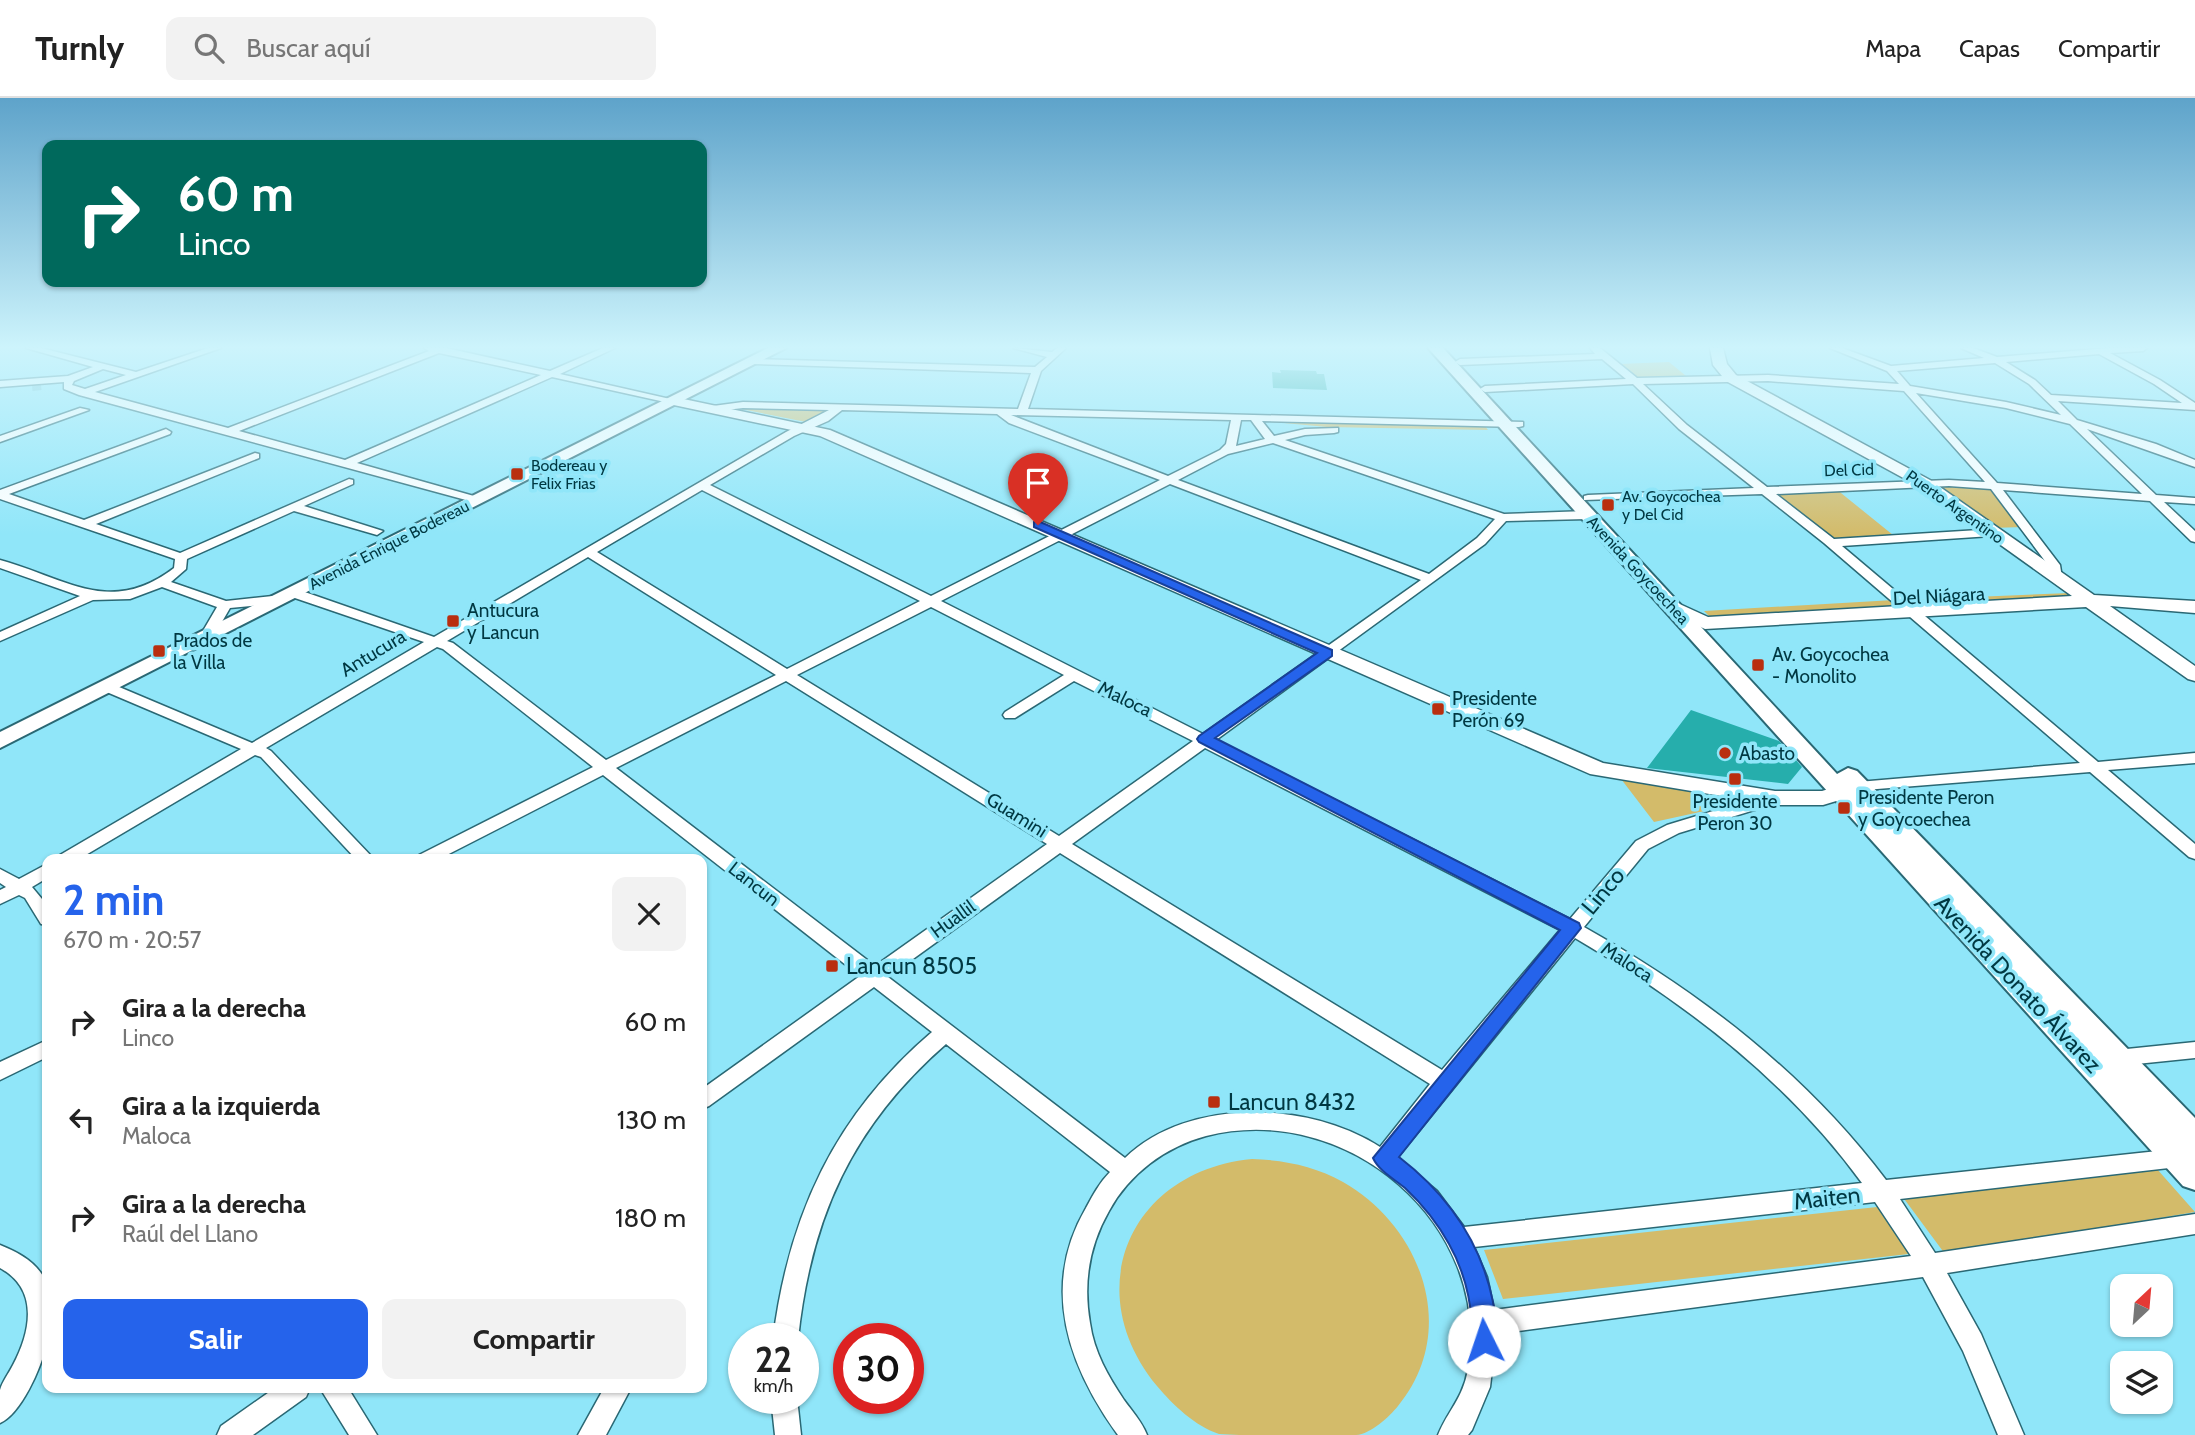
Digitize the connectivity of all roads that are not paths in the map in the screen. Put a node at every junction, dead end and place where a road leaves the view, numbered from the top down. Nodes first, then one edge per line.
1 (83, 410) edge
2 (147, 410) edge
3 (282, 410) edge
4 (468, 410) edge
5 (655, 410) edge
6 (728, 410) edge
7 (835, 410) edge
8 (998, 410) edge
9 (1007, 410) edge
10 (1492, 410) edge
11 (1498, 410) edge
12 (1666, 410) edge
13 (1791, 410) edge
14 (1928, 410) edge
15 (2019, 410) edge
16 (2062, 410) edge
17 (1022, 411) joint
18 (1236, 418) junction
19 (1255, 420) junction
20 (2074, 423) junction
21 (806, 427) junction
22 (1508, 428) junction
23 (1323, 430) junction
24 (166, 432) dead end
25 (227, 432) junction
26 (0, 439) edge
27 (1271, 439) junction
28 (1224, 452) junction
29 (255, 456) dead end
30 (2195, 464) edge
31 (344, 465) junction
32 (1168, 481) junction
33 (349, 482) dead end
34 (1924, 483) junction
35 (702, 485) junction
36 (1993, 485) junction
37 (1763, 489) junction
38 (0, 495) edge
39 (2150, 497) junction
40 (477, 500) junction
41 (2195, 501) edge
42 (1587, 506) junction
43 (294, 507) junction
44 (1503, 519) junction
45 (87, 523) junction
46 (377, 531) dead end
47 (1991, 532) junction
48 (1062, 535) junction
49 (2195, 538) edge
50 (1831, 543) junction
51 (588, 552) junction
52 (181, 557) junction
53 (0, 564) edge
54 (1430, 579) junction
55 (162, 583) junction
56 (2063, 583) junction
57 (91, 596) junction
58 (288, 596) junction
59 (1895, 598) junction
60 (2195, 598) edge
61 (932, 600) junction
62 (2088, 601) junction
63 (225, 605) junction
64 (2195, 607) edge
65 (1911, 612) junction
66 (1691, 616) junction
67 (207, 636) junction
68 (0, 637) edge
69 (435, 640) junction
70 (1327, 653) junction
71 (788, 674) junction
72 (1075, 674) junction
73 (2195, 675) edge
74 (107, 687) junction
75 (1010, 715) dead end
76 (1204, 739) junction
77 (0, 741) edge
78 (254, 749) junction
79 (2195, 758) edge
80 (2091, 766) junction
81 (607, 767) junction
82 (1849, 790) junction
83 (1775, 798) junction
84 (1060, 842) junction
85 (2195, 853) edge
86 (75, 854) edge
87 (361, 854) edge
88 (435, 854) edge
89 (42, 873) edge
90 (0, 875) edge
91 (20, 886) junction
92 (0, 898) edge
93 (42, 911) edge
94 (1572, 928) junction
95 (872, 977) junction
96 (945, 1033) junction
97 (2195, 1050) edge
98 (42, 1051) edge
99 (2117, 1058) junction
100 (0, 1072) edge
101 (1444, 1082) junction
102 (707, 1096) edge
103 (1384, 1158) junction
104 (2191, 1158) edge
105 (1124, 1170) junction
106 (1881, 1192) junction
107 (2195, 1224) edge
108 (1459, 1238) junction
109 (0, 1256) edge
110 (1929, 1265) junction
111 (786, 1323) edge
112 (1485, 1323) junction
113 (290, 1393) edge
114 (336, 1393) edge
115 (615, 1393) edge
116 (0, 1410) edge
117 (786, 1414) edge
118 (1459, 1433) edge
119 (230, 1435) edge
120 (364, 1435) edge
121 (591, 1435) edge
122 (788, 1435) edge
123 (1135, 1435) edge
124 (2011, 1435) edge

1 - 26 street
2 - 25 street
3 - 25 street
4 - 31 street
5 - 40 main road, Avenida Enrique Bodereau
6 - 21 main road
7 - 21 street, Antucura
8 - 32 street
9 - 17 street
10 - 22 main road, Avenida Goycoechea
11 - 22 main road, Avenida Goycoechea
12 - 37 street
13 - 34 main road, Puerto Argentino
14 - 36 street
15 - 20 street
16 - 20 street
17 - 18 street
18 - 19 street
18 - 28 street
19 - 22 street
19 - 23 street
19 - 27 street
20 - 30 street
20 - 39 street
21 - 35 street, Antucura
21 - 48 main road
22 - 23 street
22 - 42 main road, Avenida Goycoechea
23 - 27 street
24 - 38 street
25 - 31 street
27 - 28 street
27 - 44 street
28 - 32 street
29 - 45 street
31 - 40 street
32 - 48 street
32 - 54 street
33 - 43 street
34 - 36 street, Del Cid
34 - 37 street, Del Cid
34 - 47 main road, Puerto Argentino
35 - 51 street, Antucura
35 - 61 street, Maloca
36 - 39 street, Del Cid
36 - 56 street
37 - 42 street, Del Cid
37 - 50 street
38 - 45 street
39 - 41 street, Del Cid
39 - 49 street
40 - 58 main road, Avenida Enrique Bodereau
42 - 44 street, Del Cid
42 - 66 main road, Avenida Goycoechea
43 - 46 street
43 - 52 street
44 - 54 street, Huallil
45 - 52 street
47 - 50 street
47 - 56 main road, Puerto Argentino
48 - 61 street
48 - 70 main road
50 - 59 street
51 - 69 street, Antucura
51 - 71 street, Guamini
52 - 55 street
53 - 57 street
54 - 70 street, Huallil
55 - 57 street
55 - 63 street
56 - 59 main road, Del Niágara
56 - 60 main road, Del Niágara
56 - 62 main road, Puerto Argentino
57 - 68 street
58 - 63 street
58 - 67 main road, Avenida Enrique Bodereau
58 - 69 street, Lancun
59 - 65 street
59 - 66 main road, Del Niágara
61 - 71 street
61 - 72 street, Maloca
62 - 64 main road, Del Niágara
62 - 65 main road, Del Niágara
62 - 73 main road, Puerto Argentino
63 - 67 street
65 - 66 main road, Del Niágara
65 - 80 street
66 - 82 main road, Avenida Goycoechea
67 - 74 main road, Avenida Enrique Bodereau
69 - 78 street, Antucura
69 - 81 street, Lancun
70 - 76 street, Huallil
70 - 83 main road
71 - 81 street
71 - 84 street, Guamini
72 - 75 street
72 - 76 street, Maloca
74 - 77 main road, Avenida Enrique Bodereau
74 - 78 street
76 - 84 street, Huallil
76 - 94 street, Maloca
78 - 86 street, Antucura
78 - 87 street
79 - 80 street
80 - 82 street
80 - 85 street
81 - 88 street
81 - 95 street, Lancun
82 - 83 main road
82 - 99 main road, Avenida Donato Álvarez
82 - 104 main road, Avenida Donato Álvarez
83 - 94 street, Linco
84 - 95 street, Huallil
84 - 101 street, Guamini
89 - 91 street
90 - 91 street
91 - 92 street
91 - 93 street
94 - 101 street, Linco
94 - 106 street, Maloca
95 - 96 street, Lancun
95 - 102 street, Huallil
96 - 105 street, Lancun
96 - 111 street
97 - 99 street
98 - 100 street
99 - 104 main road, Avenida Donato Álvarez
101 - 103 street, Linco
103 - 105 street
103 - 108 street
104 - 106 street, Maiten
105 - 123 street
106 - 108 street, Maiten
106 - 110 street, Maloca
107 - 110 street
108 - 112 street
109 - 116 street
110 - 112 street
110 - 124 street, Maloca
112 - 118 street
113 - 119 street
114 - 120 street
115 - 121 street
117 - 122 street

